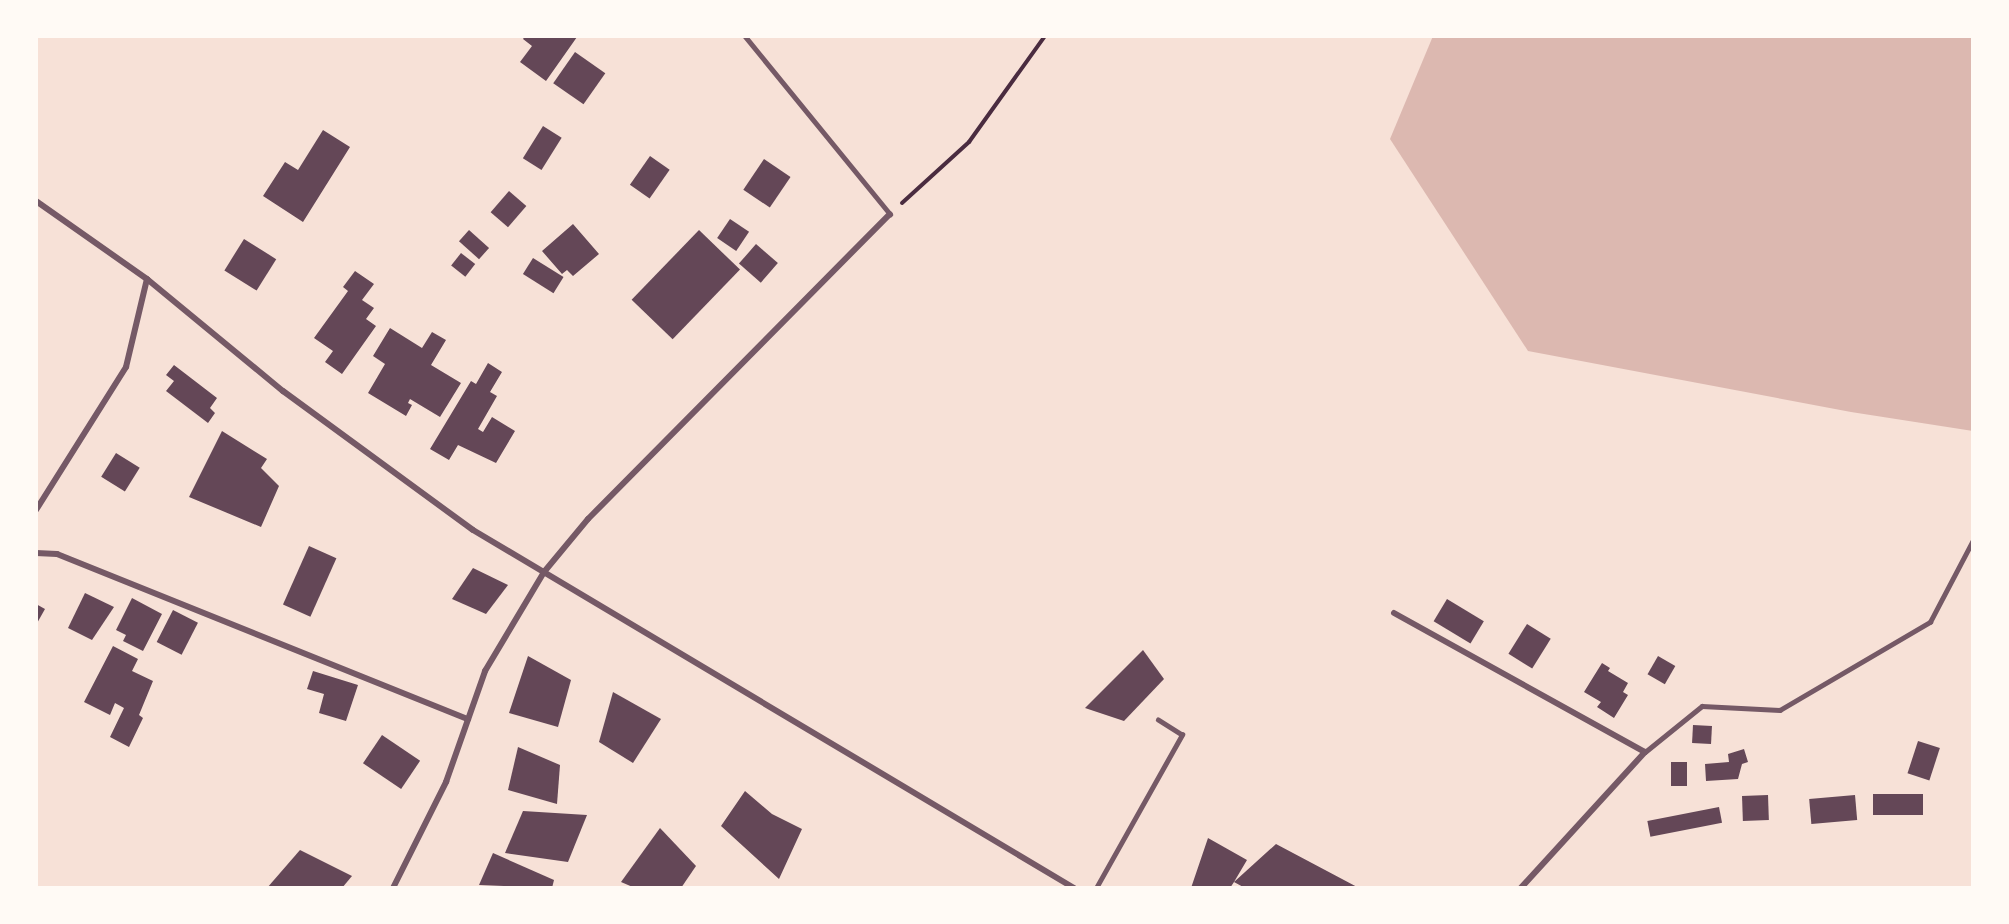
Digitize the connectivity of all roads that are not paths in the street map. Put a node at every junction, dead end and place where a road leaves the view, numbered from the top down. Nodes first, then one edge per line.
1 (745, 36) edge
2 (36, 201) edge
3 (890, 214) joint
4 (147, 279) junction
5 (36, 510) edge
6 (1973, 540) edge
7 (36, 553) edge
8 (544, 572) junction
9 (1394, 614) dead end
10 (468, 718) junction
11 (1158, 720) dead end
12 (1645, 752) junction
13 (393, 888) edge
14 (1074, 888) edge
15 (1096, 888) edge
16 (1521, 888) edge

1 - 3 lane
2 - 4 street
3 - 8 street
4 - 5 street
4 - 8 street
6 - 12 lane
7 - 10 street
8 - 10 street
8 - 14 street
9 - 12 street
10 - 13 street
11 - 15 lane
12 - 16 street

